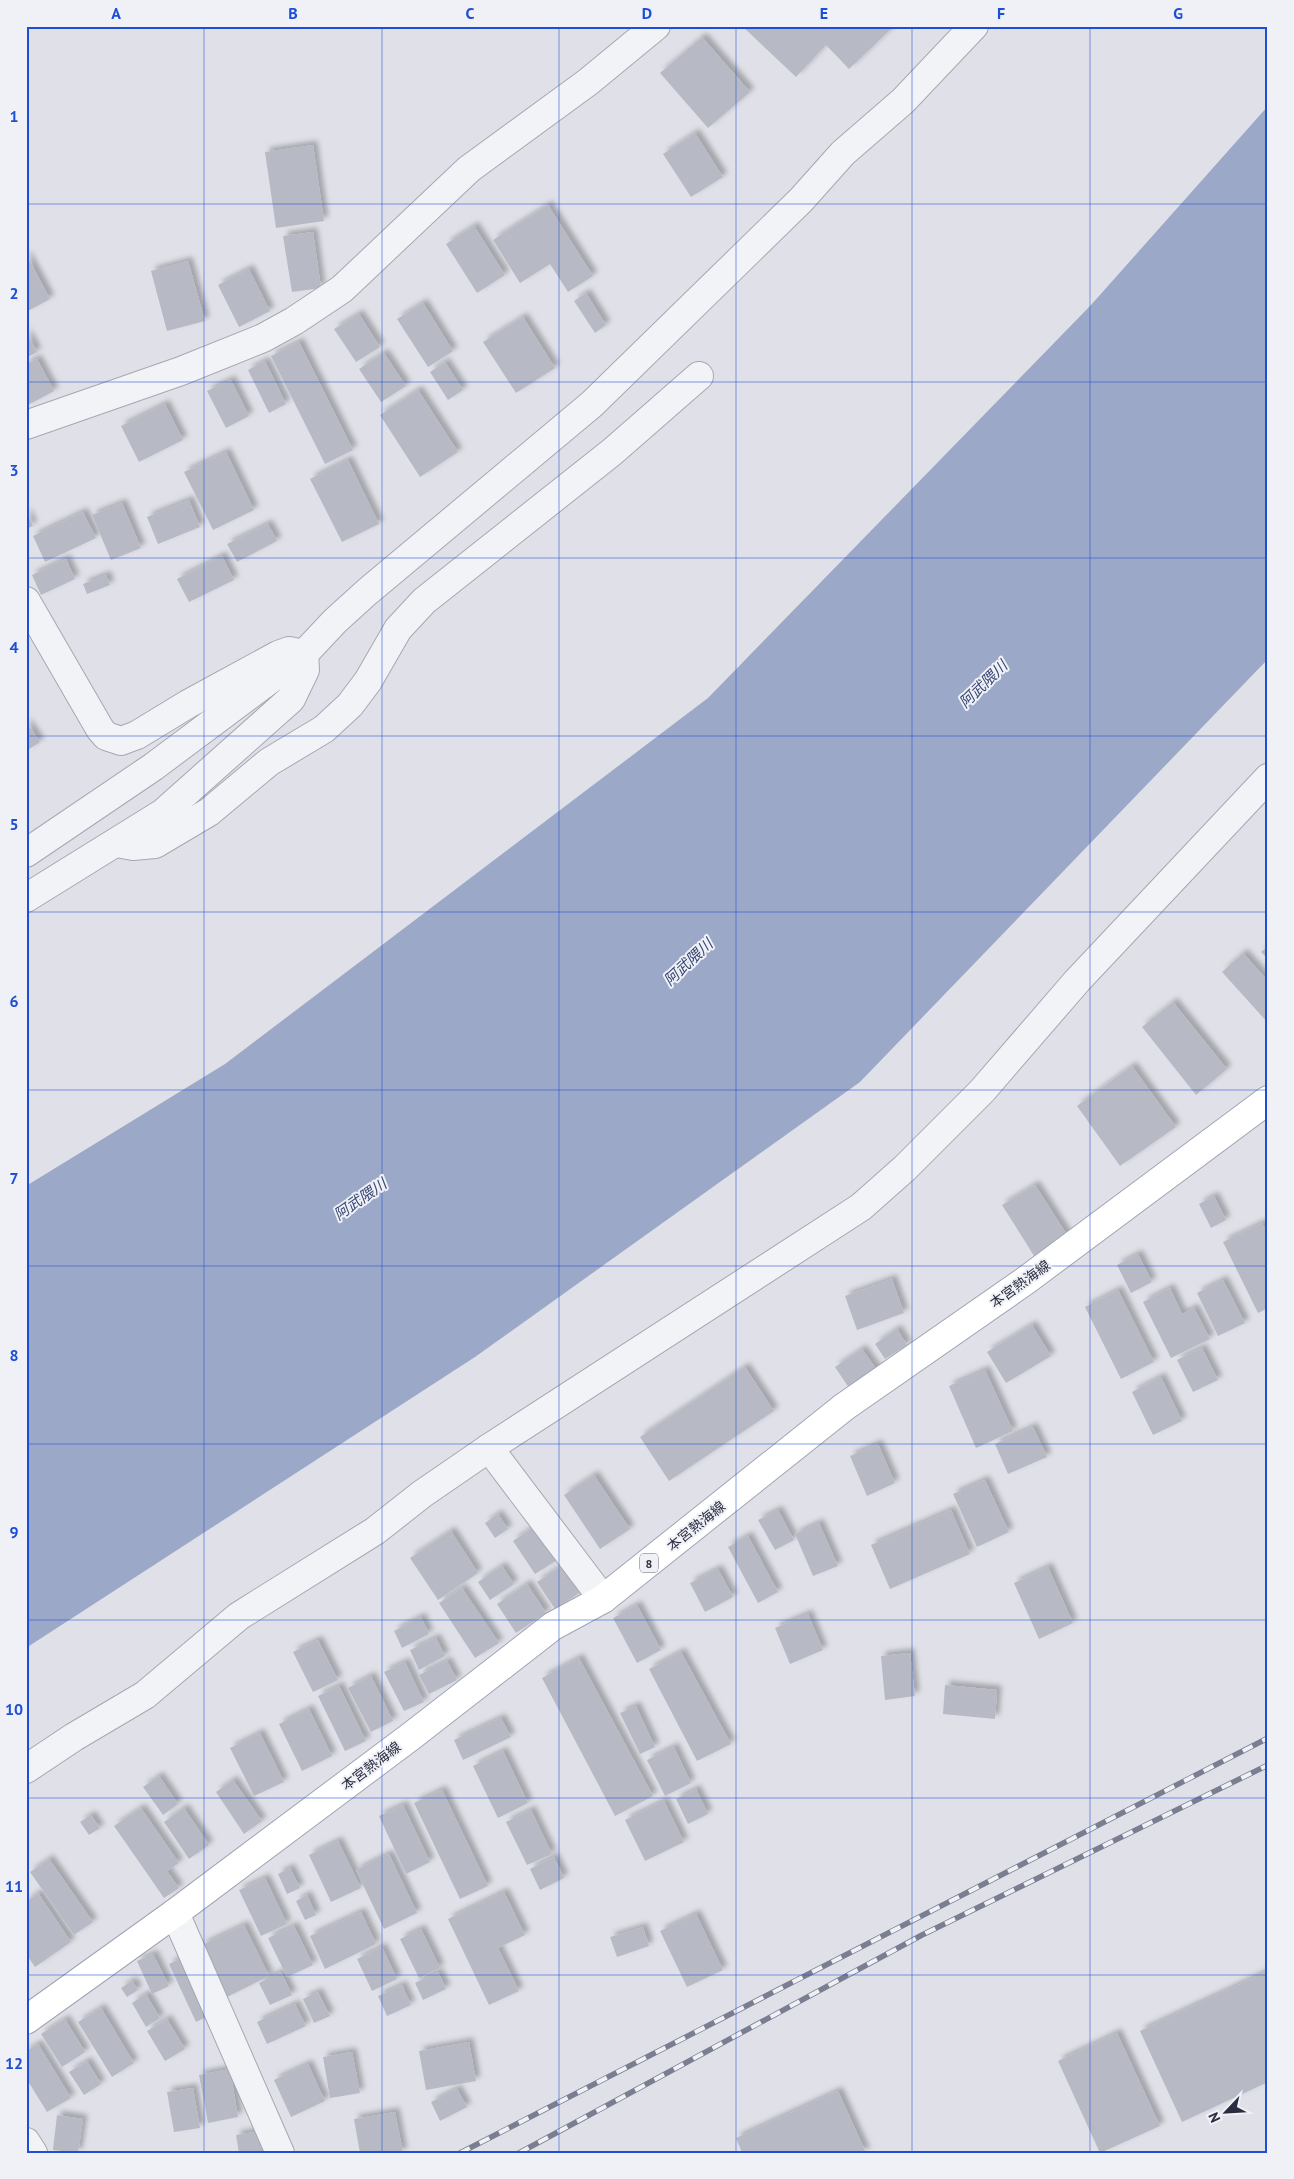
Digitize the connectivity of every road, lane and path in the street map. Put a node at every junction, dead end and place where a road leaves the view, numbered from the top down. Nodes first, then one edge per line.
1 (656, 26) edge
2 (974, 26) edge
3 (698, 376) dead end
4 (26, 425) edge
5 (26, 601) edge
6 (304, 654) junction
7 (1268, 778) edge
8 (117, 843) junction
9 (26, 853) edge
10 (26, 898) edge
11 (1268, 1100) edge
12 (489, 1448) junction
13 (603, 1599) junction
14 (26, 1770) edge
15 (175, 1913) junction
16 (26, 2020) edge
17 (26, 2142) edge
18 (33, 2153) edge
19 (280, 2153) edge

1 - 4 street
2 - 6 street
3 - 8 street
5 - 6 street
6 - 8 street
6 - 9 street
7 - 12 street
8 - 10 street
11 - 13 main road, 本宮熱海線 / 8
12 - 13 street
12 - 14 street
13 - 15 main road, 本宮熱海線 / 8
15 - 16 main road, 本宮熱海線 / 8
15 - 19 street
17 - 18 street

